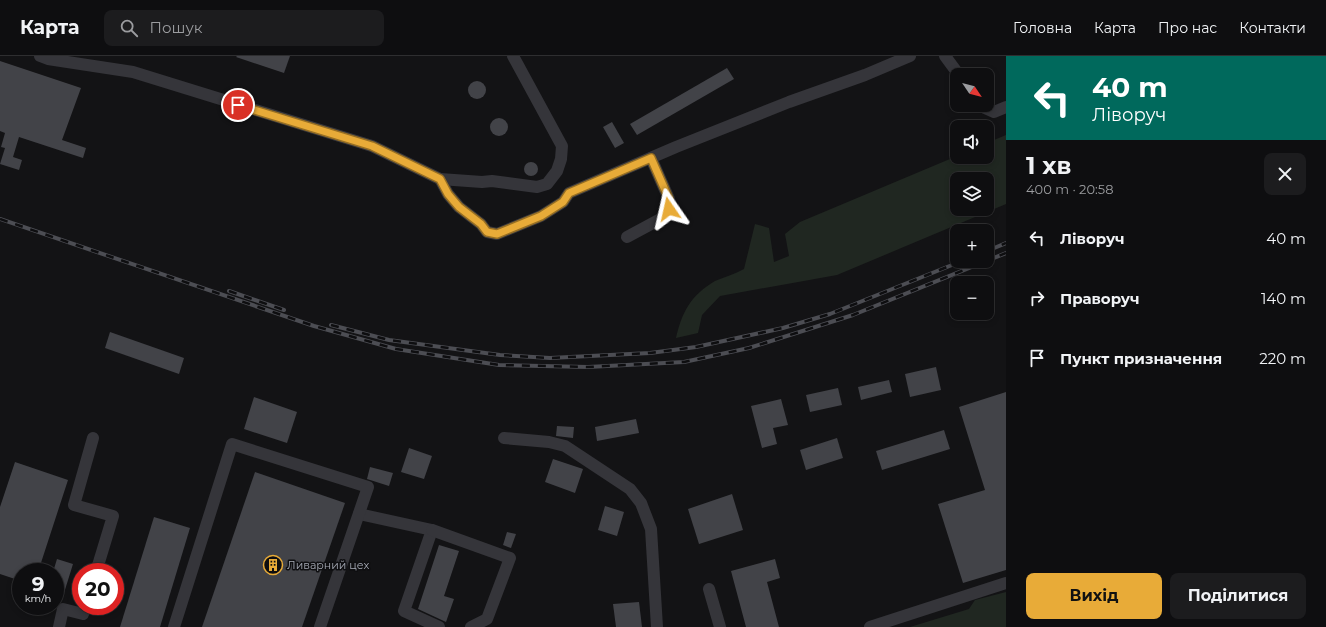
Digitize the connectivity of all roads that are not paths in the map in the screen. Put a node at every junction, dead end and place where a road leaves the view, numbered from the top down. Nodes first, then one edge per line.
1 (40, 56) edge
2 (513, 56) edge
3 (910, 56) edge
4 (945, 56) edge
5 (954, 68) edge
6 (1006, 106) edge
7 (994, 112) edge
8 (651, 158) junction
9 (440, 179) junction
10 (627, 237) dead end
11 (93, 438) dead end
12 (504, 438) dead end
13 (359, 514) junction
14 (432, 530) junction
15 (99, 563) edge
16 (1006, 583) edge
17 (709, 589) dead end
18 (72, 611) edge
19 (59, 627) edge
20 (174, 627) edge
21 (320, 627) edge
22 (439, 627) edge
23 (471, 627) edge
24 (657, 627) edge
25 (720, 627) edge
26 (870, 627) edge

1 - 9 lane
2 - 9 lane
3 - 8 lane
4 - 5 lane
6 - 7 lane
8 - 9 lane
8 - 10 lane
11 - 15 lane
12 - 24 lane
13 - 14 lane
13 - 20 lane
13 - 21 lane
14 - 22 lane
14 - 23 lane
16 - 26 lane
17 - 25 lane
18 - 19 lane

